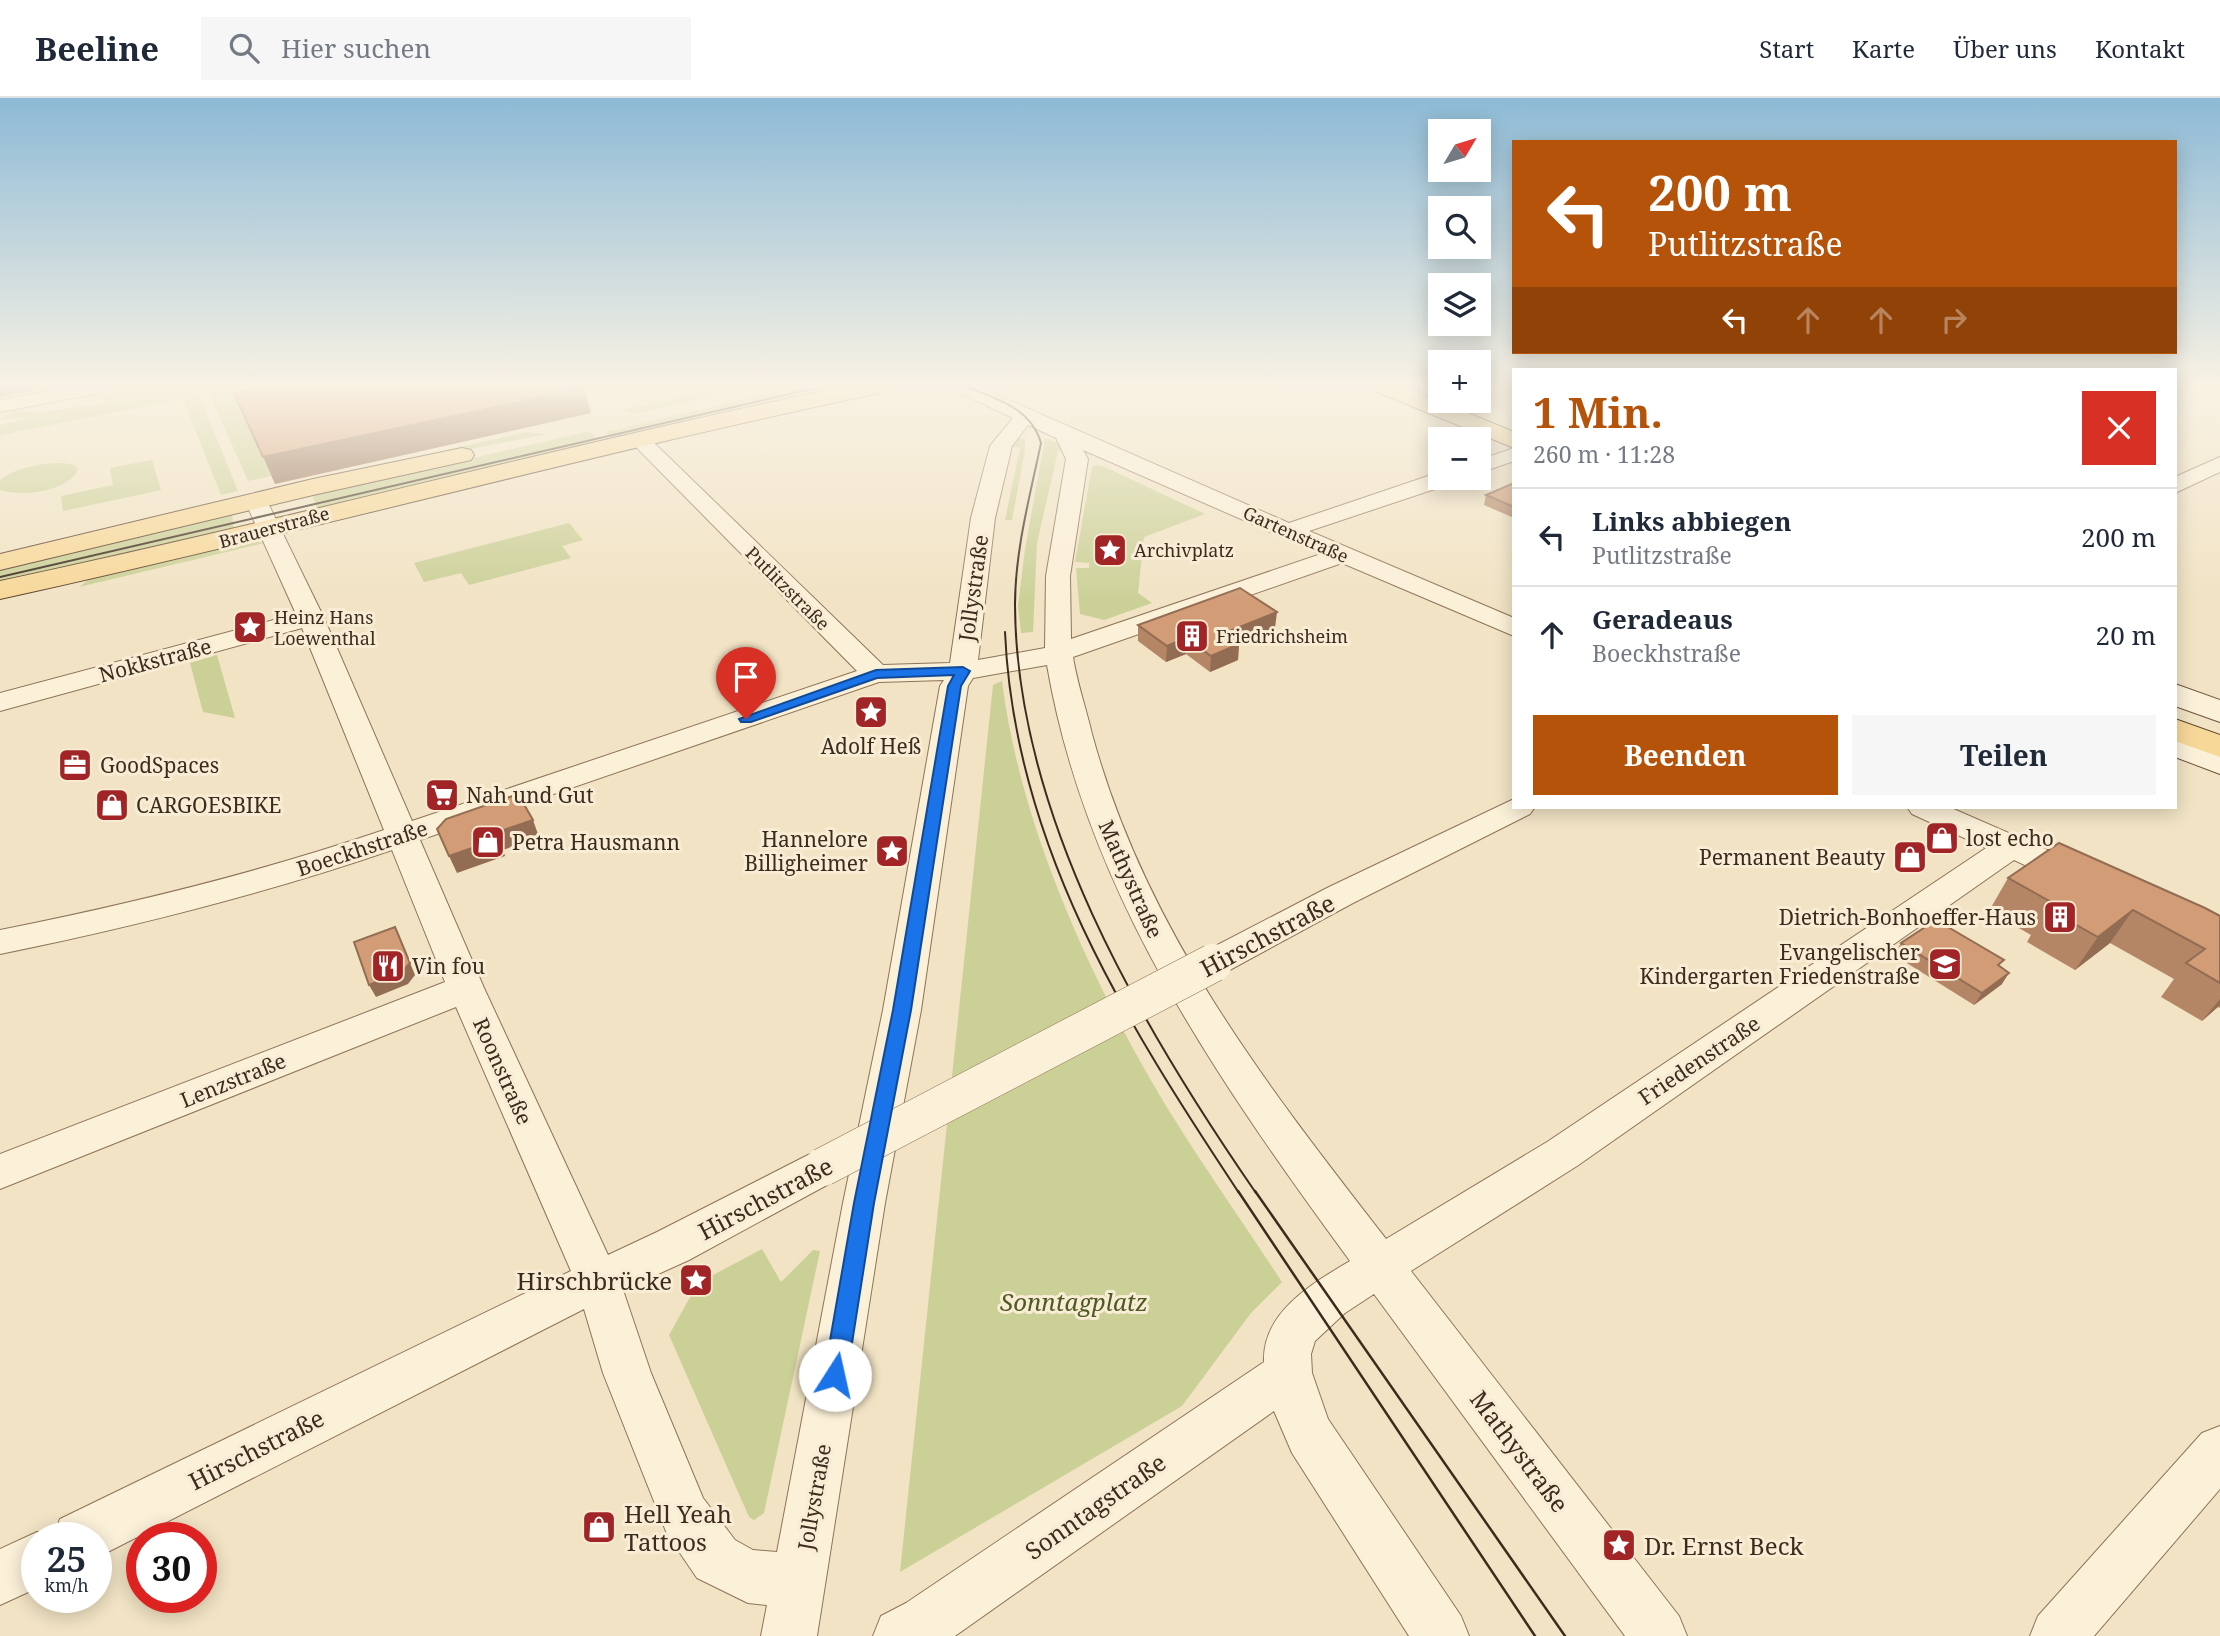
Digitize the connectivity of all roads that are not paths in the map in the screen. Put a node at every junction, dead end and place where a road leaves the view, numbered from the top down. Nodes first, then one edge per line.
1 (457, 459) edge
2 (540, 459) edge
3 (659, 459) edge
4 (999, 459) edge
5 (1077, 459) edge
6 (1120, 459) edge
7 (2220, 463) edge
8 (2177, 466) edge
9 (2197, 475) junction
10 (1428, 484) edge
11 (2177, 485) edge
12 (2220, 487) edge
13 (263, 514) junction
14 (1290, 530) junction
15 (1343, 554) junction
16 (0, 562) edge
17 (0, 590) edge
18 (311, 618) junction
19 (1512, 627) edge
20 (1060, 653) junction
21 (963, 671) junction
22 (876, 674) junction
23 (2177, 695) edge
24 (0, 702) edge
25 (2177, 710) edge
26 (2220, 712) edge
27 (2220, 727) edge
28 (2177, 730) edge
29 (2177, 745) edge
30 (2220, 747) edge
31 (2220, 763) edge
32 (1515, 809) edge
33 (1928, 809) edge
34 (401, 837) junction
35 (2012, 846) junction
36 (2110, 891) edge
37 (0, 942) edge
38 (466, 988) junction
39 (0, 1172) edge
40 (1381, 1266) junction
41 (598, 1282) junction
42 (1288, 1373) junction
43 (2220, 1451) edge
44 (111, 1522) edge
45 (21, 1567) edge
46 (0, 1578) edge
47 (799, 1581) junction
48 (789, 1636) edge
49 (901, 1636) edge
50 (1441, 1636) edge
51 (1659, 1636) edge
52 (2058, 1636) edge

1 - 13 main road, Brauerstraße
2 - 13 main road, Brauerstraße
3 - 22 street, Putlitzstraße
4 - 21 street, Jollystraße
5 - 20 street, Mathystraße
6 - 14 street, Gartenstraße
7 - 9 street
8 - 9 street
9 - 11 street
9 - 12 street
10 - 14 street
13 - 16 main road, Brauerstraße
13 - 17 main road, Brauerstraße
13 - 18 street, Roonstraße
14 - 15 street, Gartenstraße
15 - 19 street, Gartenstraße
15 - 20 street
18 - 24 street, Nokkstraße
18 - 34 street, Roonstraße
20 - 21 street
20 - 40 street, Mathystraße
21 - 22 street
21 - 47 street, Jollystraße
22 - 34 street, Boeckhstraße
23 - 26 main road
25 - 27 main road
28 - 30 main road
29 - 31 main road
32 - 41 street, Hirschstraße, bridge
33 - 35 street
34 - 37 street, Boeckhstraße
34 - 38 street, Roonstraße
35 - 36 street
35 - 40 street, Friedenstraße
38 - 39 street, Lenzstraße
38 - 41 street, Roonstraße
40 - 42 street
40 - 51 street, Mathystraße
41 - 44 street, Hirschstraße
41 - 47 street, Roonstraße
42 - 49 street, Sonntagstraße
42 - 50 street
43 - 52 street
45 - 46 street
47 - 48 street, Jollystraße

